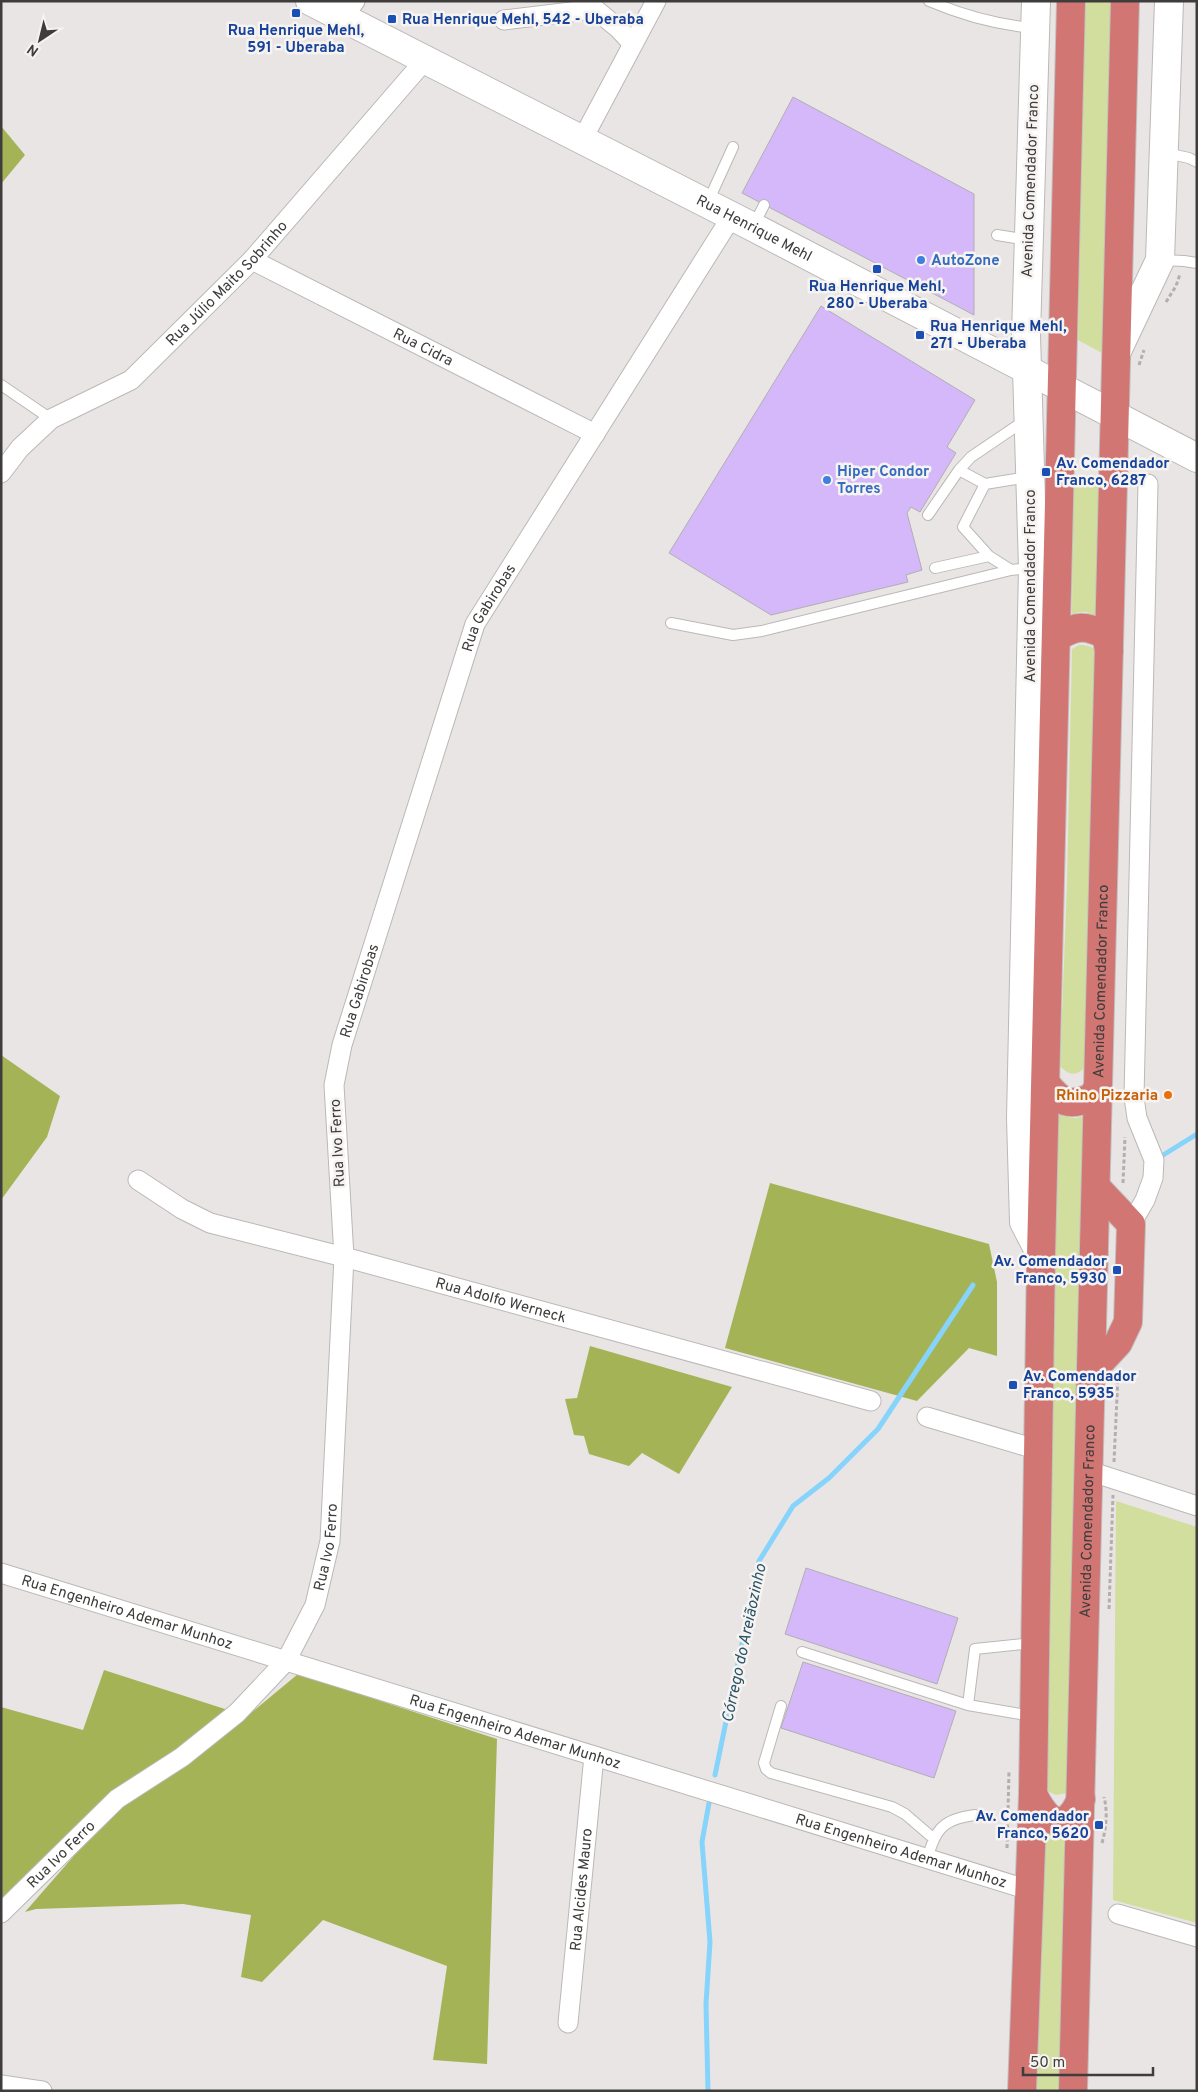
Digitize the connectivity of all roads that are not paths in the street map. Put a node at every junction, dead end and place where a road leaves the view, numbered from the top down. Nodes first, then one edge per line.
1 (310, 1) edge
2 (656, 1) edge
3 (929, 1) edge
4 (1036, 1) edge
5 (1071, 1) edge
6 (1125, 1) edge
7 (1169, 1) edge
8 (348, 9) edge
9 (504, 20) dead end
10 (1035, 28) junction
11 (633, 44) junction
12 (425, 60) junction
13 (582, 140) junction
14 (733, 147) dead end
15 (1163, 152) junction
16 (1197, 162) edge
17 (707, 203) junction
18 (750, 216) junction
19 (997, 235) dead end
20 (1028, 240) junction
21 (252, 260) junction
22 (1160, 260) junction
23 (1197, 263) edge
24 (1116, 351) junction
25 (1026, 369) junction
26 (1, 385) edge
27 (1062, 388) junction
28 (1115, 415) junction
29 (51, 419) junction
30 (1028, 419) junction
31 (595, 434) junction
32 (1197, 458) edge
33 (959, 470) junction
34 (1, 473) edge
35 (1029, 477) junction
36 (985, 484) junction
37 (1148, 484) dead end
38 (928, 515) dead end
39 (990, 556) junction
40 (935, 568) dead end
41 (1022, 569) junction
42 (671, 624) dead end
43 (1056, 637) junction
44 (1109, 650) junction
45 (342, 1045) joint
46 (1046, 1084) junction
47 (1098, 1088) junction
48 (138, 1180) dead end
49 (1096, 1187) junction
50 (1131, 1224) junction
51 (1042, 1256) junction
52 (344, 1257) junction
53 (1091, 1372) junction
54 (871, 1401) dead end
55 (928, 1417) dead end
56 (1039, 1450) junction
57 (1101, 1468) junction
58 (1197, 1506) edge
59 (1, 1573) edge
60 (1034, 1643) junction
61 (802, 1652) dead end
62 (286, 1661) junction
63 (968, 1705) junction
64 (781, 1706) dead end
65 (1033, 1716) junction
66 (594, 1756) junction
67 (1033, 1794) junction
68 (1081, 1799) junction
69 (975, 1815) dead end
70 (933, 1838) junction
71 (927, 1860) junction
72 (1029, 1890) junction
73 (1, 1913) edge
74 (1118, 1914) dead end
75 (1197, 1938) edge
76 (568, 2023) dead end
77 (1, 2085) edge
78 (42, 2091) edge
79 (1022, 2091) edge
80 (1073, 2091) edge

1 - 8 main road, Rua Henrique Mehl
2 - 11 street
3 - 10 lane
4 - 10 main road, Avenida Comendador Franco
5 - 27 highway, Avenida Comendador Franco
6 - 24 highway, Avenida Comendador Franco
7 - 15 main road, Avenida Comendador Franco
8 - 12 main road, Rua Henrique Mehl
9 - 11 street
10 - 20 main road, Avenida Comendador Franco
11 - 13 street
12 - 13 main road, Rua Henrique Mehl
12 - 21 street, Rua Júlio Maito Sobrinho
13 - 17 main road, Rua Henrique Mehl
14 - 17 lane
15 - 16 lane
15 - 22 main road, Avenida Comendador Franco
17 - 18 main road, Rua Henrique Mehl
18 - 25 main road, Rua Henrique Mehl
18 - 31 street, Rua Gabirobas
19 - 20 lane
20 - 25 main road, Avenida Comendador Franco
21 - 29 street, Rua Júlio Maito Sobrinho
21 - 31 street, Rua Cidra
22 - 23 lane
22 - 24 main road, Avenida Comendador Franco
24 - 28 highway, Avenida Comendador Franco
25 - 27 main road, Rua Henrique Mehl
25 - 30 main road, Avenida Comendador Franco
26 - 29 lane
27 - 28 main road, Rua Henrique Mehl
27 - 43 highway, Avenida Comendador Franco
28 - 32 main road, Rua Henrique Mehl
28 - 44 highway, Avenida Comendador Franco
29 - 34 street, Rua Júlio Maito Sobrinho
30 - 33 lane
30 - 35 main road, Avenida Comendador Franco
31 - 45 street, Rua Gabirobas
33 - 36 lane
33 - 38 lane
35 - 36 lane
35 - 41 main road, Avenida Comendador Franco
36 - 39 lane
37 - 50 street
39 - 40 lane
39 - 41 lane
41 - 42 lane
41 - 51 main road, Avenida Comendador Franco
43 - 44 highway
43 - 46 highway, Avenida Comendador Franco
44 - 47 highway, Avenida Comendador Franco
45 - 52 street, Rua Ivo Ferro
46 - 47 highway
46 - 51 highway, Avenida Comendador Franco
47 - 49 highway, Avenida Comendador Franco
48 - 52 street, Rua Adolfo Werneck
49 - 50 highway
49 - 53 highway, Avenida Comendador Franco
50 - 53 highway
51 - 56 highway, Avenida Comendador Franco
52 - 54 street, Rua Adolfo Werneck
52 - 62 street, Rua Ivo Ferro
53 - 57 highway, Avenida Comendador Franco
55 - 56 street
56 - 60 highway, Avenida Comendador Franco
57 - 58 street
57 - 68 highway, Avenida Comendador Franco
59 - 62 street, Rua Engenheiro Ademar Munhoz
60 - 63 lane
60 - 65 highway, Avenida Comendador Franco
61 - 63 lane
62 - 66 street, Rua Engenheiro Ademar Munhoz
62 - 73 street, Rua Ivo Ferro
63 - 65 lane
64 - 70 lane
65 - 67 highway, Avenida Comendador Franco
66 - 71 street, Rua Engenheiro Ademar Munhoz
66 - 76 street, Rua Alcides Mauro
67 - 68 highway
67 - 72 highway, Avenida Comendador Franco
68 - 80 highway, Avenida Comendador Franco
69 - 70 lane
70 - 71 lane
71 - 72 street, Rua Engenheiro Ademar Munhoz
72 - 79 highway, Avenida Comendador Franco
74 - 75 street
77 - 78 street

